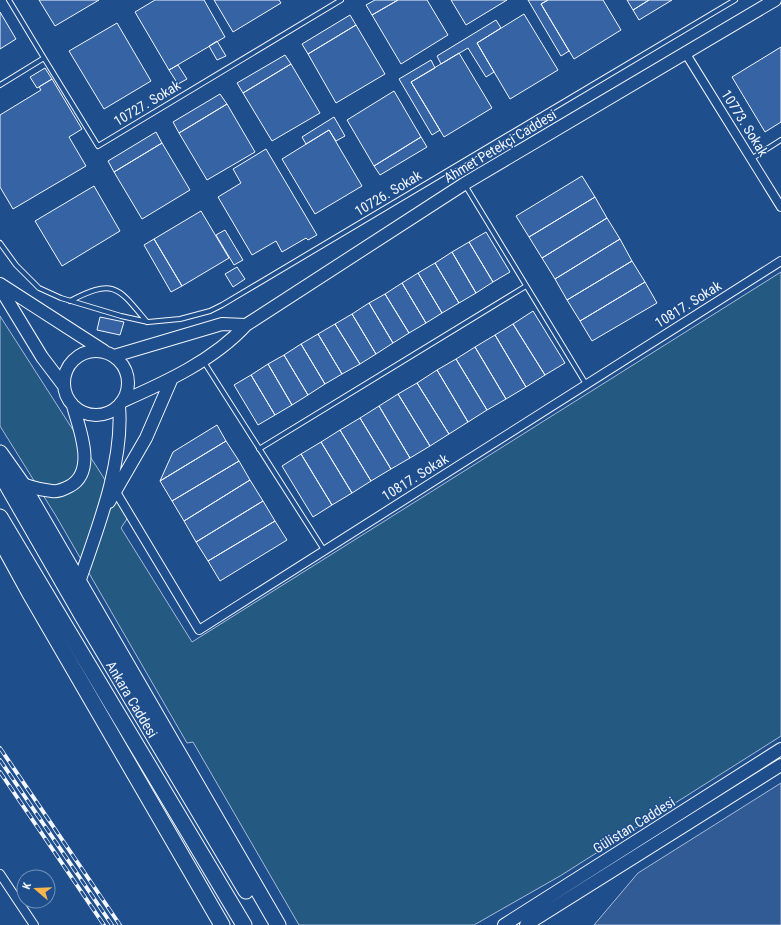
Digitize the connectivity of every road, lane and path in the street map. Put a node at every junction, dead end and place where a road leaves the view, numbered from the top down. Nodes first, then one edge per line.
1 (9, 0) edge
2 (341, 0) edge
3 (735, 0) edge
4 (775, 0) edge
5 (686, 54) junction
6 (44, 58) junction
7 (0, 85) edge
8 (781, 140) edge
9 (751, 159) junction
10 (464, 184) junction
11 (781, 207) edge
12 (0, 243) edge
13 (781, 261) edge
14 (0, 284) edge
15 (526, 286) junction
16 (0, 288) edge
17 (70, 301) junction
18 (148, 322) junction
19 (246, 325) junction
20 (110, 354) junction
21 (202, 359) junction
22 (172, 378) junction
23 (586, 384) junction
24 (64, 386) junction
25 (121, 403) junction
26 (73, 406) junction
27 (259, 449) junction
28 (0, 453) edge
29 (0, 473) edge
30 (22, 484) junction
31 (116, 492) junction
32 (104, 509) junction
33 (0, 517) edge
34 (0, 539) edge
35 (324, 550) junction
36 (79, 582) junction
37 (781, 749) edge
38 (781, 765) edge
39 (0, 874) edge
40 (34, 925) edge
41 (222, 925) edge
42 (244, 925) edge
43 (266, 925) edge
44 (278, 925) edge
45 (504, 925) edge
46 (526, 925) edge

1 - 6 lane
2 - 6 lane, 10727. Sokak
3 - 18 lane, 10726. Sokak
4 - 5 street, Ahmet Petekçi Caddesi
5 - 9 street, 10773. Sokak
5 - 10 street, Ahmet Petekçi Caddesi
6 - 7 lane
8 - 9 lane
9 - 11 street, 10773. Sokak
10 - 15 lane
10 - 19 street, Ahmet Petekçi Caddesi
12 - 17 lane
13 - 23 street, 10817. Sokak
14 - 20 street
15 - 23 lane
15 - 27 lane
16 - 24 street
17 - 18 lane
17 - 18 lane
19 - 20 street
19 - 21 street, Ahmet Petekçi Caddesi
20 - 24 street
20 - 25 street
21 - 22 street, Ahmet Petekçi Caddesi
21 - 27 lane
22 - 25 street, Ahmet Petekçi Caddesi
22 - 31 street
23 - 35 street, 10817. Sokak
24 - 26 street
25 - 26 street
25 - 32 street
26 - 30 street
27 - 35 lane
28 - 30 highway
29 - 43 highway, Ankara Caddesi
30 - 36 highway
31 - 32 street
31 - 35 street, 10817. Sokak
32 - 36 street
33 - 42 highway, Ankara Caddesi
34 - 41 highway
36 - 44 highway
37 - 45 street, Gülistan Caddesi
38 - 46 street, Gülistan Caddesi
39 - 40 street

